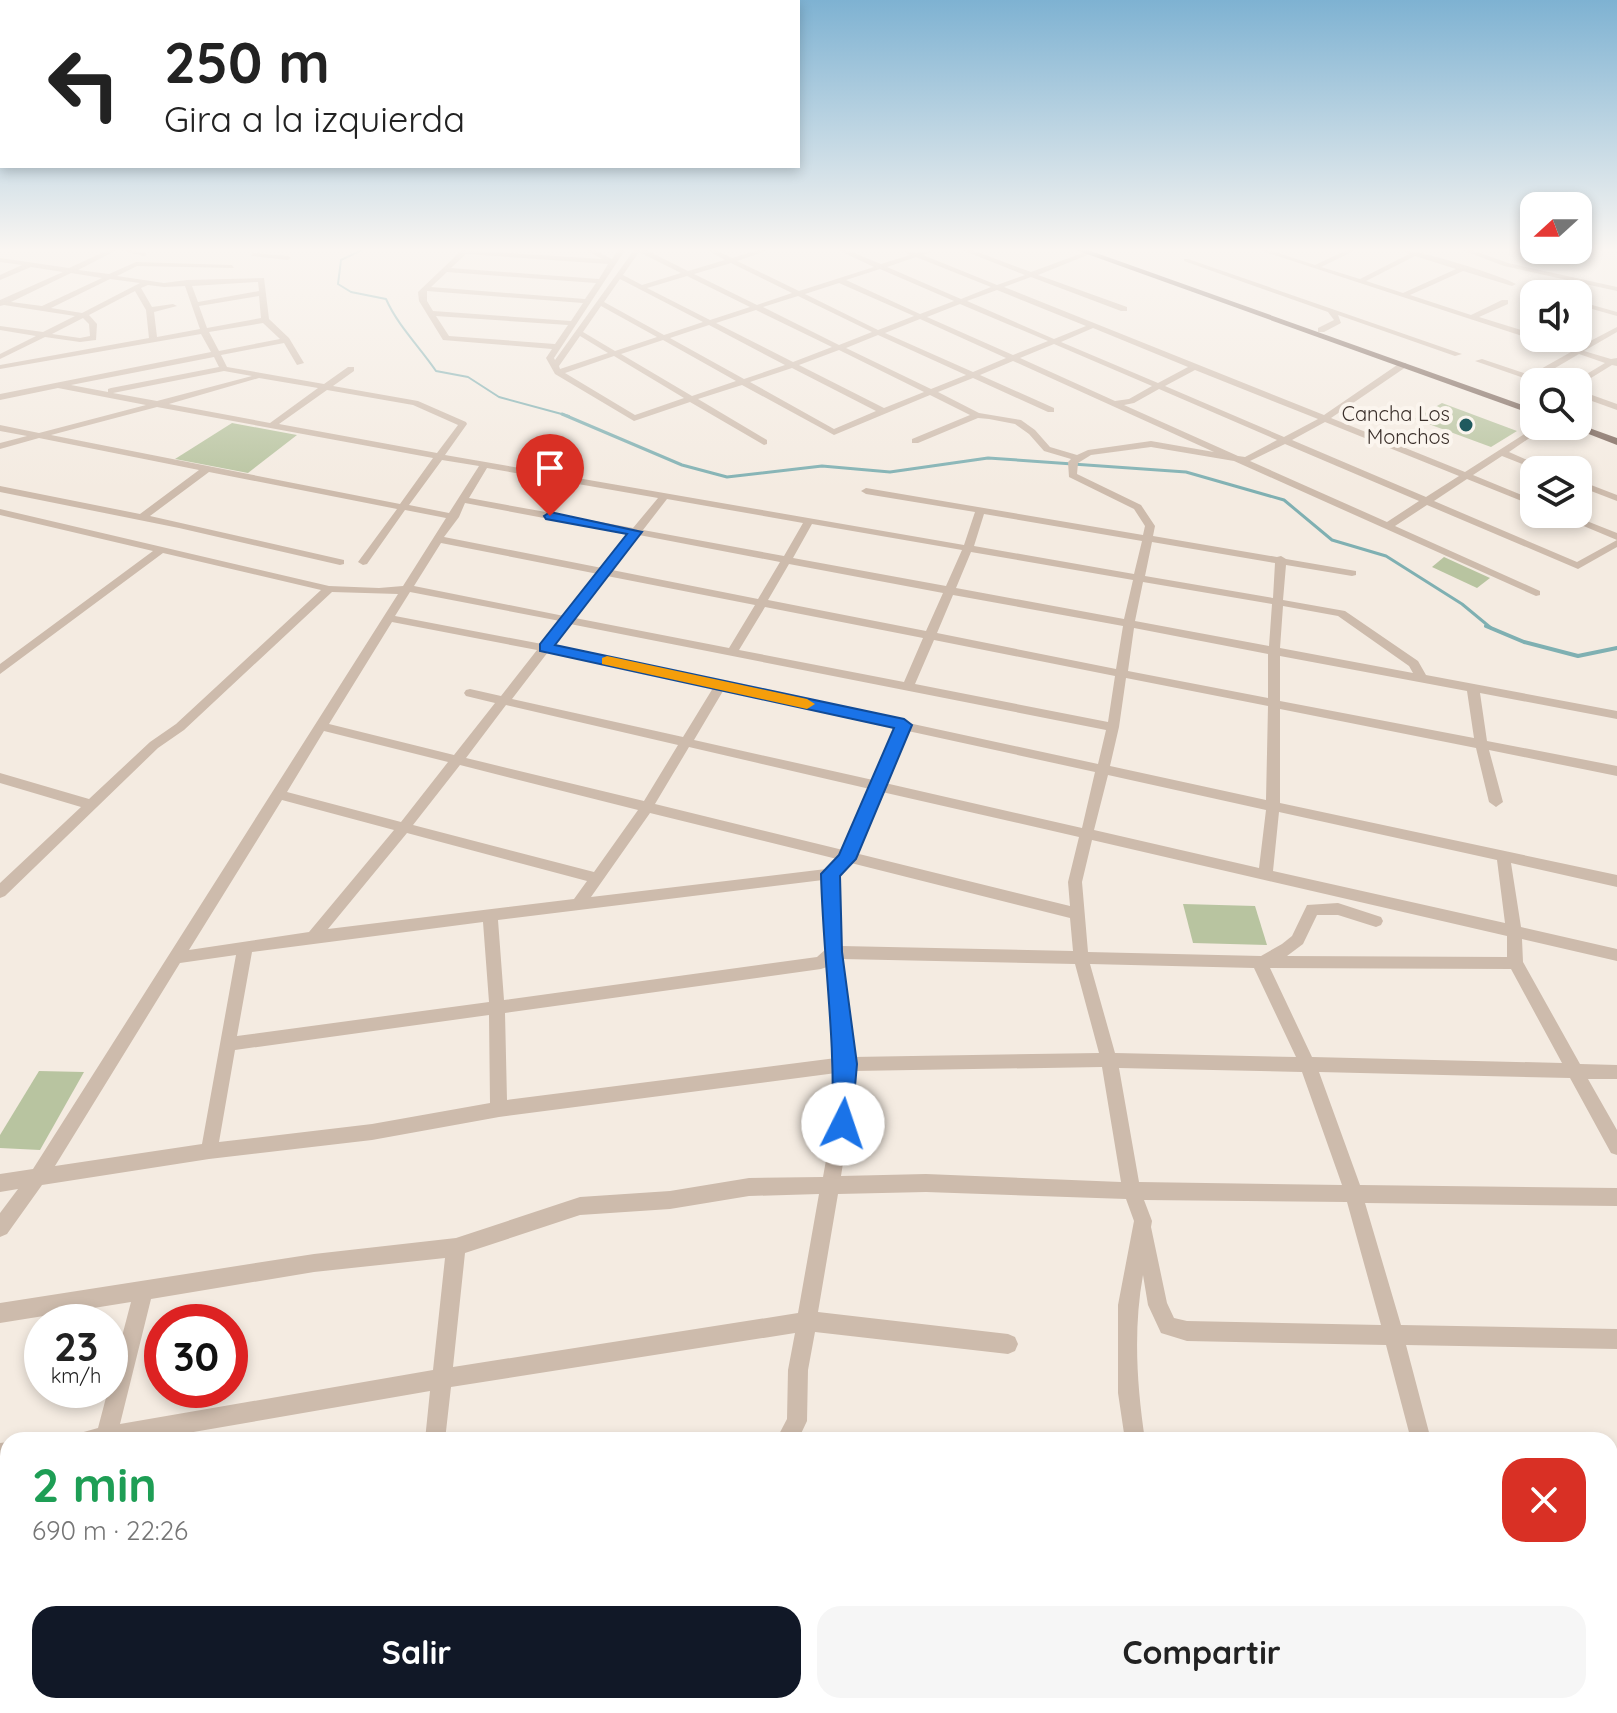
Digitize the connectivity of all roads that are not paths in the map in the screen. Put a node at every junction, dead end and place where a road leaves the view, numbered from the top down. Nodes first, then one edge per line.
1 (12, 330) edge
2 (53, 330) edge
3 (94, 330) edge
4 (152, 330) edge
5 (210, 330) edge
6 (275, 330) edge
7 (441, 330) edge
8 (568, 330) edge
9 (582, 330) edge
10 (652, 330) edge
11 (687, 330) edge
12 (728, 330) edge
13 (798, 330) edge
14 (873, 330) edge
15 (883, 330) edge
16 (949, 330) edge
17 (1023, 330) edge
18 (1082, 330) edge
19 (1101, 330) edge
20 (1306, 330) edge
21 (1321, 330) edge
22 (1389, 330) edge
23 (1615, 330) edge
24 (204, 331) junction
25 (877, 332) junction
26 (580, 333) junction
27 (43, 335) junction
28 (665, 337) junction
29 (153, 340) junction
30 (286, 340) junction
31 (1051, 342) junction
32 (1592, 343) edge
33 (557, 347) junction
34 (835, 348) junction
35 (0, 350) edge
36 (11, 351) junction
37 (1575, 352) edge
38 (1580, 352) edge
39 (616, 353) junction
40 (1458, 354) dead end
41 (215, 356) junction
42 (0, 357) edge
43 (1011, 358) junction
44 (47, 359) junction
45 (1479, 361) dead end
46 (1615, 362) edge
47 (300, 363) dead end
48 (795, 364) junction
49 (554, 365) junction
50 (1403, 365) junction
51 (0, 367) edge
52 (1192, 368) junction
53 (1548, 368) edge
54 (224, 369) junction
55 (351, 369) dead end
56 (1520, 374) edge
57 (971, 375) junction
58 (1592, 375) edge
59 (258, 377) junction
60 (746, 381) junction
61 (60, 386) junction
62 (1158, 387) junction
63 (323, 388) junction
64 (930, 392) junction
65 (104, 393) junction
66 (0, 397) edge
67 (1592, 398) edge
68 (692, 400) junction
69 (1520, 400) edge
70 (1112, 404) junction
71 (158, 405) junction
72 (1520, 407) edge
73 (1617, 407) edge
74 (1051, 410) dead end
75 (882, 411) junction
76 (977, 415) junction
77 (1323, 420) junction
78 (271, 426) junction
79 (1592, 426) edge
80 (0, 428) edge
81 (1592, 433) edge
82 (1617, 435) edge
83 (40, 436) junction
84 (1286, 440) junction
85 (1520, 440) edge
86 (915, 441) dead end
87 (764, 442) dead end
88 (1617, 442) edge
89 (0, 446) edge
90 (1500, 452) junction
91 (441, 457) junction
92 (1076, 458) junction
93 (1246, 460) junction
94 (1520, 460) edge
95 (485, 464) junction
96 (205, 470) junction
97 (1465, 475) junction
98 (1592, 488) edge
99 (0, 489) edge
100 (866, 491) dead end
101 (665, 495) junction
102 (1520, 497) edge
103 (1617, 498) edge
104 (1428, 499) junction
105 (465, 500) junction
106 (403, 507) junction
107 (981, 509) junction
108 (0, 512) edge
109 (454, 517) junction
110 (141, 518) junction
111 (810, 520) junction
112 (1389, 525) junction
113 (1591, 528) edge
114 (636, 532) junction
115 (1150, 537) junction
116 (438, 539) junction
117 (1617, 540) edge
118 (968, 548) junction
119 (161, 550) junction
120 (1281, 559) junction
121 (790, 560) junction
122 (340, 562) dead end
123 (363, 562) dead end
124 (1352, 573) dead end
125 (601, 574) junction
126 (1138, 576) junction
127 (407, 588) junction
128 (329, 589) junction
129 (950, 591) junction
130 (1536, 593) dead end
131 (1278, 602) junction
132 (760, 604) junction
133 (387, 618) junction
134 (566, 618) junction
135 (1129, 624) junction
136 (927, 638) junction
137 (545, 648) junction
138 (733, 651) junction
139 (1274, 652) junction
140 (0, 670) edge
141 (1120, 675) junction
142 (1421, 678) junction
143 (720, 686) junction
144 (908, 686) junction
145 (1473, 688) junction
146 (470, 693) dead end
147 (502, 700) junction
148 (1272, 703) junction
149 (1617, 715) edge
150 (904, 725) junction
151 (320, 726) junction
152 (1113, 727) junction
153 (684, 743) junction
154 (1481, 744) junction
155 (455, 760) junction
156 (1104, 769) junction
157 (1617, 771) edge
158 (0, 778) edge
159 (878, 786) junction
160 (281, 795) junction
161 (1496, 802) dead end
162 (92, 805) junction
163 (1273, 806) junction
164 (647, 807) junction
165 (405, 826) junction
166 (1087, 836) junction
167 (1503, 856) junction
168 (846, 859) junction
169 (830, 874) junction
170 (1265, 876) junction
171 (596, 878) junction
172 (1617, 881) edge
173 (0, 892) edge
174 (578, 905) junction
175 (1078, 914) junction
176 (490, 915) junction
177 (1376, 921) dead end
178 (1514, 933) junction
179 (313, 937) junction
180 (245, 947) junction
181 (833, 952) junction
182 (1617, 955) edge
183 (175, 958) junction
184 (1081, 958) junction
185 (1259, 962) junction
186 (1515, 963) junction
187 (497, 1008) junction
188 (230, 1044) junction
189 (1109, 1060) junction
190 (846, 1064) junction
191 (1311, 1066) junction
192 (1578, 1071) junction
193 (1617, 1072) edge
194 (499, 1109) junction
195 (1617, 1147) edge
196 (209, 1151) junction
197 (39, 1175) junction
198 (0, 1183) edge
199 (832, 1185) junction
200 (1132, 1191) junction
201 (1353, 1193) junction
202 (1617, 1197) edge
203 (1143, 1221) junction
204 (0, 1228) edge
205 (456, 1247) junction
206 (144, 1289) junction
207 (0, 1313) edge
208 (808, 1321) junction
209 (1393, 1333) junction
210 (1617, 1339) edge
211 (1008, 1344) dead end
212 (440, 1379) junction
213 (98, 1432) edge
214 (131, 1432) edge
215 (436, 1432) edge
216 (791, 1432) edge
217 (1134, 1432) edge
218 (1419, 1432) edge

1 - 27 street
2 - 27 street
3 - 27 street
4 - 29 street
5 - 24 street
6 - 30 street
7 - 33 street
8 - 33 street
9 - 26 street
10 - 28 street
11 - 28 street
12 - 48 street
13 - 34 street
14 - 25 street
15 - 25 street
16 - 43 street
17 - 31 street
18 - 31 street
19 - 52 street
20 - 50 main road
21 - 69 main road
22 - 40 street
23 - 32 street
24 - 29 street
24 - 41 street
25 - 34 street
25 - 57 street
26 - 39 street
26 - 49 street
27 - 36 street
28 - 39 street
28 - 60 street
29 - 44 street
30 - 41 street
30 - 47 street
31 - 43 street
31 - 62 street
33 - 49 street
34 - 48 street
34 - 64 street
35 - 36 street
36 - 42 street
36 - 44 street
37 - 53 street
38 - 46 street
39 - 49 street
39 - 68 street
41 - 54 street
41 - 61 street
43 - 57 street
43 - 70 street
44 - 51 street
45 - 56 street
46 - 58 street
48 - 60 street
48 - 75 street
49 - 68 street
50 - 72 main road
50 - 77 street
52 - 62 street
52 - 77 street
54 - 59 street
54 - 65 street
55 - 63 street
57 - 64 street
57 - 74 street
59 - 63 street
59 - 71 street
60 - 68 street
60 - 75 street
61 - 65 street
61 - 66 street
62 - 70 street
62 - 84 street
63 - 78 street
63 - 91 street
64 - 75 street
64 - 76 street
65 - 71 street
67 - 73 street
68 - 87 street
70 - 93 street
71 - 78 street
71 - 83 street
76 - 86 street
76 - 92 street
77 - 84 street
77 - 97 street
78 - 91 street
79 - 82 main road
80 - 83 street
81 - 88 main road
83 - 89 street
83 - 96 street
84 - 93 street
84 - 104 street
85 - 90 street
90 - 94 street
90 - 97 street
91 - 95 street
91 - 106 street
92 - 93 street
92 - 115 street
93 - 112 street
95 - 101 street
95 - 105 street
96 - 106 street
96 - 110 street
97 - 102 street
97 - 104 street
98 - 103 street
99 - 110 street
100 - 107 street
101 - 111 street
101 - 114 street
104 - 112 street
104 - 117 street
105 - 109 street
105 - 114 street
106 - 109 street
106 - 123 street
107 - 115 street
107 - 118 street
108 - 119 street
109 - 116 street
110 - 122 street
111 - 118 street
111 - 121 street
112 - 130 street
113 - 117 street
114 - 121 street
114 - 125 street
115 - 120 street
115 - 126 street
116 - 125 street
116 - 127 street
118 - 126 street
118 - 129 street
119 - 128 street
119 - 140 street
120 - 124 street
120 - 131 street
121 - 129 street
121 - 132 street
125 - 132 street
125 - 134 street
126 - 131 street
126 - 135 street
127 - 128 street
127 - 133 street
127 - 134 street
128 - 162 street
129 - 135 street
129 - 136 street
131 - 139 street
131 - 142 street
132 - 136 street
132 - 138 street
133 - 137 street
133 - 151 street
134 - 137 street
134 - 138 street
135 - 139 street
135 - 141 street
136 - 141 street
136 - 144 street
137 - 143 street
137 - 147 street
138 - 144 street
139 - 142 street
139 - 148 street
141 - 148 street
141 - 152 street
142 - 145 street
143 - 150 street
143 - 153 street
144 - 152 street
145 - 149 street
145 - 154 street
146 - 147 street
147 - 153 street
147 - 155 street
148 - 154 street
148 - 163 street
150 - 156 street
150 - 159 street
151 - 155 street
151 - 160 street
152 - 156 street
153 - 159 street
153 - 164 street
154 - 157 street
154 - 161 street
155 - 164 street
155 - 165 street
156 - 163 street
156 - 166 street
158 - 162 street
159 - 166 street
159 - 168 street
160 - 165 street
160 - 183 street
162 - 173 street
163 - 167 street
163 - 170 street
164 - 168 street
164 - 171 street
165 - 171 street
165 - 179 street
166 - 170 street
166 - 175 street
167 - 172 street
167 - 178 street
168 - 169 street
168 - 175 street
169 - 174 street
169 - 181 street
170 - 178 street
171 - 174 street
174 - 176 street
175 - 184 street
176 - 179 street
176 - 187 street
177 - 185 street
178 - 182 street
178 - 186 street
179 - 180 street
180 - 183 street
180 - 188 street
181 - 184 street
181 - 187 street
181 - 190 street
183 - 197 street
184 - 185 street
184 - 189 street
185 - 186 street
185 - 191 street
186 - 192 street
187 - 188 street
187 - 194 street
188 - 196 street
189 - 190 street
189 - 191 street
189 - 200 street
190 - 194 street
190 - 199 street
191 - 192 street
191 - 201 street
192 - 193 street
192 - 195 street
194 - 196 street
196 - 197 street
197 - 198 street
197 - 204 street
199 - 200 street
199 - 205 street
199 - 208 street
200 - 201 street
200 - 203 street
201 - 202 street
201 - 209 street
203 - 209 street
203 - 217 street
205 - 206 street
205 - 212 street
206 - 207 street
206 - 213 street
208 - 211 street
208 - 212 street
208 - 216 street
209 - 210 street
209 - 218 street
212 - 214 street
212 - 215 street

